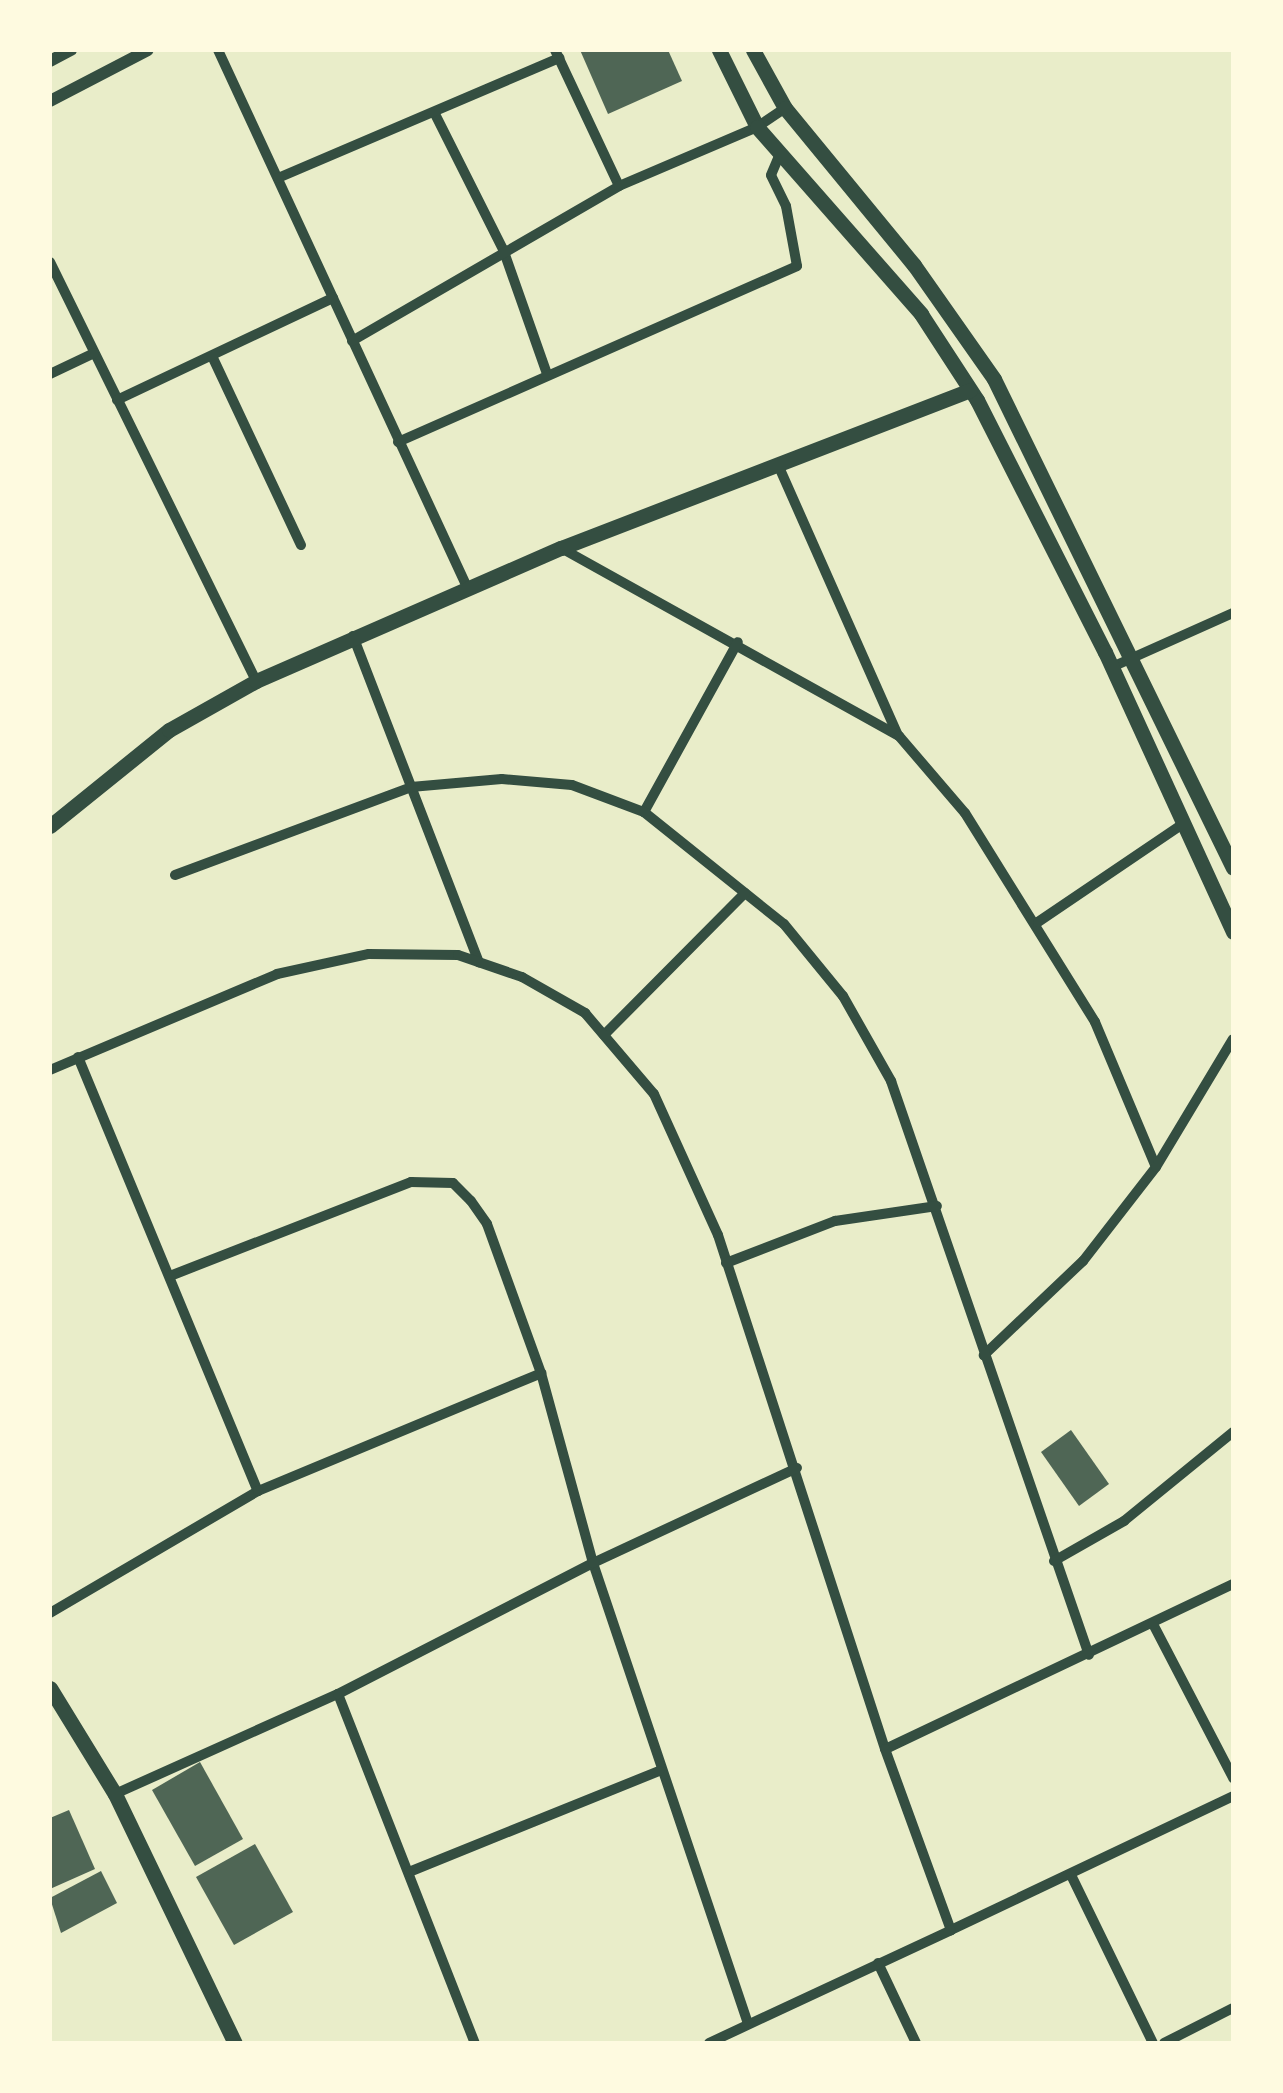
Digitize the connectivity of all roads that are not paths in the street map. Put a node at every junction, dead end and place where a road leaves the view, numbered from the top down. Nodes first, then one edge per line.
1 (71, 50) edge
2 (148, 50) edge
3 (218, 50) edge
4 (719, 50) edge
5 (753, 50) edge
6 (558, 54) edge
7 (51, 58) edge
8 (50, 101) edge
9 (786, 108) junction
10 (436, 114) junction
11 (756, 128) junction
12 (780, 154) junction
13 (278, 178) junction
14 (618, 186) junction
15 (503, 249) junction
16 (50, 262) edge
17 (333, 298) junction
18 (352, 340) junction
19 (94, 353) junction
20 (212, 356) junction
21 (50, 374) edge
22 (547, 374) junction
23 (994, 379) junction
24 (970, 390) junction
25 (117, 400) junction
26 (398, 442) junction
27 (779, 467) junction
28 (301, 544) dead end
29 (561, 548) junction
30 (467, 587) junction
31 (1233, 612) edge
32 (353, 636) junction
33 (738, 642) junction
34 (1132, 656) junction
35 (1112, 668) junction
36 (256, 681) junction
37 (898, 736) junction
38 (411, 788) junction
39 (644, 812) junction
40 (50, 826) edge
41 (1180, 826) junction
42 (1233, 868) edge
43 (175, 875) dead end
44 (745, 894) junction
45 (1038, 922) junction
46 (1233, 932) edge
47 (478, 962) junction
48 (604, 1035) junction
49 (1233, 1039) edge
50 (78, 1056) junction
51 (50, 1070) edge
52 (1156, 1167) junction
53 (936, 1206) junction
54 (726, 1263) junction
55 (170, 1276) junction
56 (984, 1355) junction
57 (541, 1372) junction
58 (1233, 1432) edge
59 (798, 1468) junction
60 (258, 1491) junction
61 (1054, 1561) junction
62 (592, 1562) junction
63 (1233, 1584) edge
64 (50, 1613) edge
65 (1153, 1624) junction
66 (1089, 1655) junction
67 (50, 1688) edge
68 (338, 1694) junction
69 (885, 1749) junction
70 (659, 1771) junction
71 (1233, 1778) edge
72 (115, 1794) junction
73 (1233, 1796) edge
74 (409, 1872) junction
75 (1072, 1875) junction
76 (951, 1930) junction
77 (878, 1964) junction
78 (1233, 2008) edge
79 (748, 2024) junction
80 (235, 2043) edge
81 (474, 2043) edge
82 (709, 2043) edge
83 (916, 2043) edge
84 (1154, 2043) edge
85 (1164, 2043) edge

1 - 7 street
2 - 8 street
3 - 13 street
4 - 11 main road
5 - 9 main road
6 - 10 street
6 - 14 street
9 - 11 street
9 - 23 main road
10 - 13 street
10 - 15 street
11 - 12 main road
11 - 14 street
12 - 22 street
12 - 24 main road
13 - 17 street
14 - 15 street
15 - 18 street
15 - 22 street
16 - 19 street
17 - 18 street
17 - 20 street
18 - 26 street
19 - 21 street
19 - 25 street
20 - 25 street
20 - 28 street
22 - 26 street
23 - 24 street
23 - 34 main road
24 - 27 main road
24 - 35 main road
25 - 36 street
26 - 30 street
27 - 29 main road
27 - 37 street
29 - 30 main road
29 - 33 street
30 - 32 main road
31 - 34 street
32 - 36 main road
32 - 38 street
33 - 37 street
33 - 39 street
34 - 35 street
34 - 42 main road
35 - 41 main road
36 - 40 main road
37 - 45 street
38 - 39 street
38 - 43 street
38 - 47 street
39 - 44 street
41 - 45 street
41 - 46 main road
44 - 48 street
44 - 53 street
45 - 52 street
47 - 48 street
47 - 50 street
48 - 54 street
49 - 52 street
50 - 51 street
50 - 55 street
52 - 56 street
53 - 54 street
53 - 56 street
54 - 59 street
55 - 57 street
55 - 60 street
56 - 61 street
57 - 60 street
57 - 62 street
58 - 61 street
59 - 62 street
59 - 69 street
60 - 64 street
61 - 66 street
62 - 68 street
62 - 70 street
63 - 65 street
65 - 66 street
65 - 71 street
66 - 69 street
67 - 72 main road
68 - 72 street
68 - 74 street
69 - 76 street
70 - 74 street
70 - 79 street
72 - 80 main road
73 - 75 street
74 - 81 street
75 - 76 street
75 - 84 street
76 - 77 street
77 - 79 street
77 - 83 street
78 - 85 street
79 - 82 street

